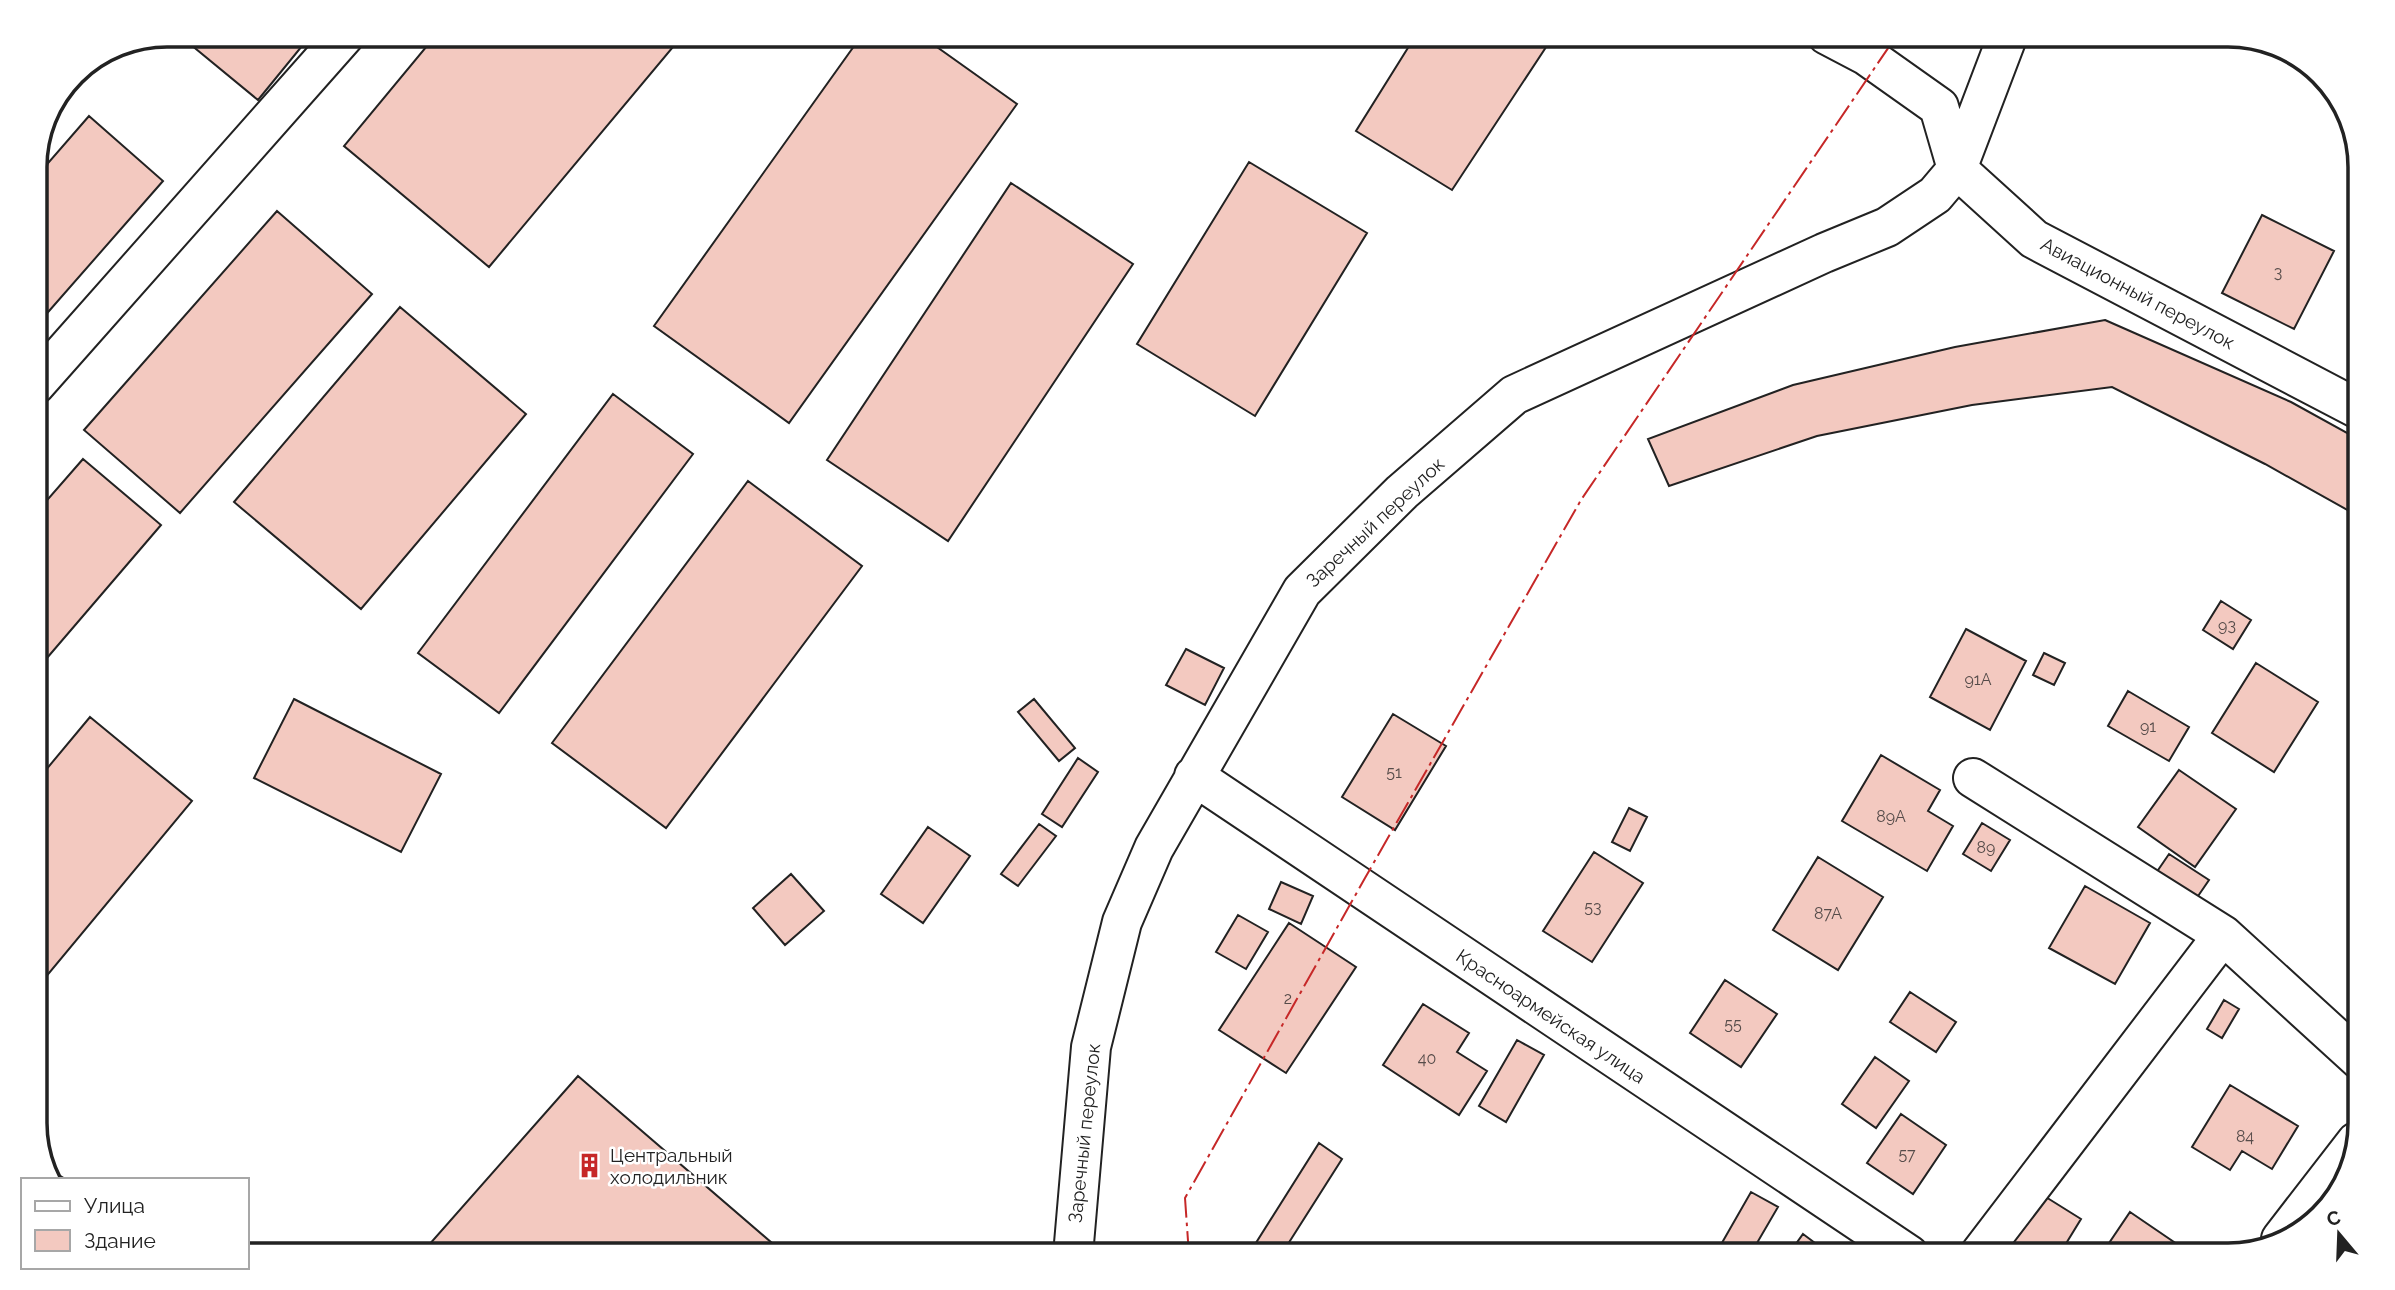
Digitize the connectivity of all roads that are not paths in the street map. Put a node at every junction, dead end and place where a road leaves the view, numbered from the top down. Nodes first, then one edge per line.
1 (334, 47) edge
2 (1850, 47) edge
3 (2003, 47) edge
4 (1957, 169) junction
5 (48, 370) edge
6 (2347, 403) edge
7 (1194, 776) junction
8 (1973, 778) dead end
9 (2223, 935) junction
10 (2348, 1049) edge
11 (2341, 1161) edge
12 (2292, 1224) edge
13 (1074, 1243) edge
14 (1891, 1243) edge
15 (1988, 1243) edge

1 - 5 street
2 - 4 street
3 - 4 street, Заречный переулок
4 - 6 street, Авиационный переулок
4 - 7 street, Заречный переулок
7 - 13 street, Заречный переулок
7 - 14 street, Красноармейская улица
8 - 9 street
9 - 10 street
9 - 15 street
11 - 12 street

